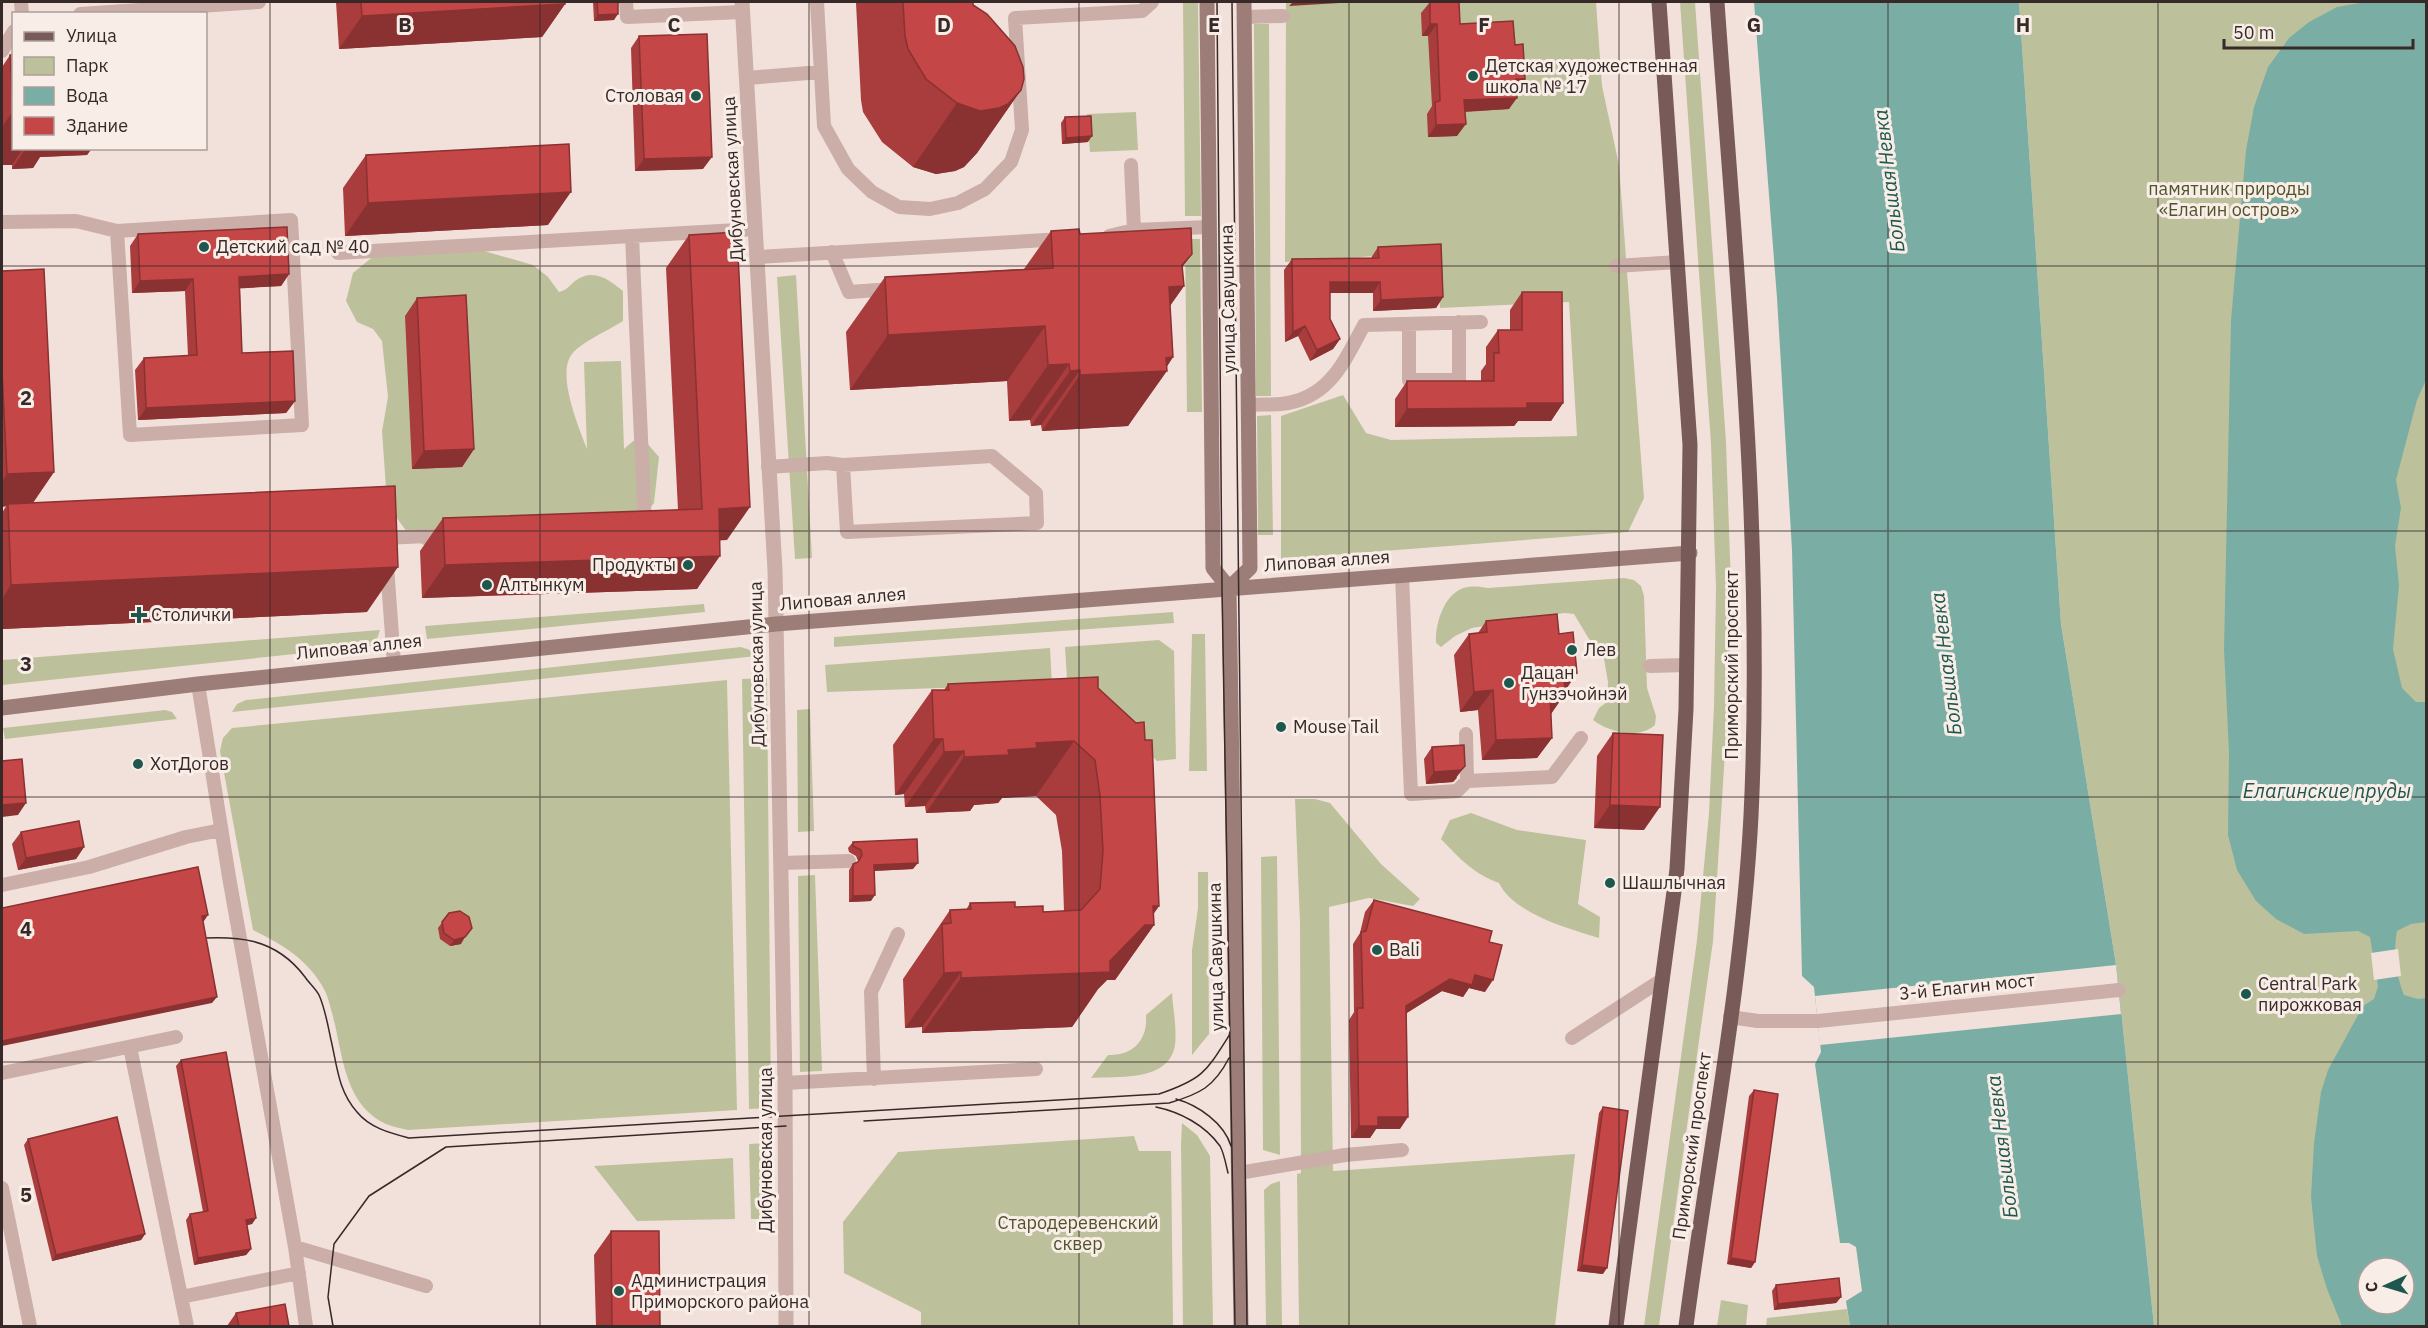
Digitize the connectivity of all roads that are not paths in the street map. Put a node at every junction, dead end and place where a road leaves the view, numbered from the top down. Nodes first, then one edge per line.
1 (259, 2) edge
2 (626, 2) edge
3 (817, 2) edge
4 (1152, 2) edge
5 (1207, 2) edge
6 (1659, 2) edge
7 (1718, 2) edge
8 (742, 7) edge
9 (1244, 9) edge
10 (110, 12) edge
11 (1283, 16) dead end
12 (12, 34) edge
13 (2, 51) edge
14 (821, 72) junction
15 (747, 78) junction
16 (1131, 165) dead end
17 (2, 222) edge
18 (1209, 227) junction
19 (755, 229) junction
20 (1134, 230) junction
21 (117, 231) junction
22 (632, 236) junction
23 (1100, 237) edge
24 (1077, 238) edge
25 (832, 252) junction
26 (338, 253) dead end
27 (757, 257) junction
28 (1677, 262) junction
29 (1616, 266) dead end
30 (906, 288) edge
31 (1459, 322) junction
32 (1482, 322) dead end
33 (1409, 324) junction
34 (1248, 405) junction
35 (843, 465) junction
36 (768, 467) junction
37 (623, 528) edge
38 (466, 535) edge
39 (1690, 553) junction
40 (1402, 575) junction
41 (1229, 588) junction
42 (776, 624) junction
43 (394, 663) junction
44 (1687, 665) junction
45 (1650, 666) dead end
46 (198, 684) junction
47 (2, 708) edge
48 (1466, 734) dead end
49 (1581, 738) dead end
50 (1467, 781) junction
51 (221, 830) junction
52 (849, 861) dead end
53 (781, 863) junction
54 (2, 885) edge
55 (898, 934) dead end
56 (1663, 979) junction
57 (2119, 990) dead end
58 (1730, 1017) junction
59 (176, 1037) dead end
60 (1572, 1038) dead end
61 (130, 1047) junction
62 (1035, 1069) dead end
63 (2, 1073) edge
64 (874, 1079) junction
65 (785, 1083) junction
66 (1402, 1150) dead end
67 (1239, 1173) junction
68 (2, 1188) edge
69 (295, 1247) junction
70 (299, 1273) junction
71 (426, 1286) dead end
72 (181, 1297) junction
73 (30, 1326) edge
74 (187, 1326) edge
75 (306, 1326) edge
76 (786, 1326) edge
77 (1242, 1326) edge
78 (1616, 1326) edge
79 (1686, 1326) edge

1 - 10 lane
2 - 8 lane
3 - 14 lane
4 - 14 lane
5 - 18 main road, улица Савушкина
6 - 28 main road
7 - 58 main road, Приморский проспект
8 - 15 street, Дибуновская улица
9 - 11 lane
9 - 34 main road, улица Савушкина
12 - 13 lane
14 - 15 lane
15 - 19 street, Дибуновская улица
16 - 20 lane
17 - 21 lane
18 - 20 lane
18 - 41 main road, улица Савушкина
19 - 22 lane
19 - 27 street, Дибуновская улица
20 - 23 lane
21 - 21 lane
22 - 26 lane
22 - 37 lane
24 - 25 lane
25 - 27 lane
25 - 30 lane
27 - 36 street, Дибуновская улица
28 - 29 lane
28 - 39 main road
31 - 32 lane
31 - 33 lane
31 - 33 lane
33 - 34 lane
34 - 41 main road, улица Савушкина
35 - 35 lane
35 - 36 lane
36 - 42 street, Дибуновская улица
38 - 43 lane
39 - 40 main road, Липовая аллея
39 - 44 main road
40 - 41 main road, Липовая аллея
40 - 50 lane
41 - 42 main road, Липовая аллея
41 - 67 main road, улица Савушкина
42 - 43 main road, Липовая аллея
42 - 53 street, Дибуновская улица
43 - 46 main road, Липовая аллея
44 - 45 lane
44 - 56 main road
46 - 47 main road, Липовая аллея
46 - 51 lane
48 - 50 lane
49 - 50 lane
51 - 54 lane
51 - 69 lane
52 - 53 lane
53 - 65 street, Дибуновская улица
55 - 64 lane
56 - 60 lane
56 - 78 main road
57 - 58 lane, 3-й Елагин мост
58 - 79 main road, Приморский проспект
59 - 61 lane
61 - 63 lane
61 - 72 lane
62 - 64 lane
64 - 65 lane
65 - 76 street, Дибуновская улица
66 - 67 lane
67 - 77 main road, улица Савушкина
68 - 73 lane
69 - 70 lane
69 - 71 lane
70 - 72 lane
70 - 75 lane
72 - 74 lane

